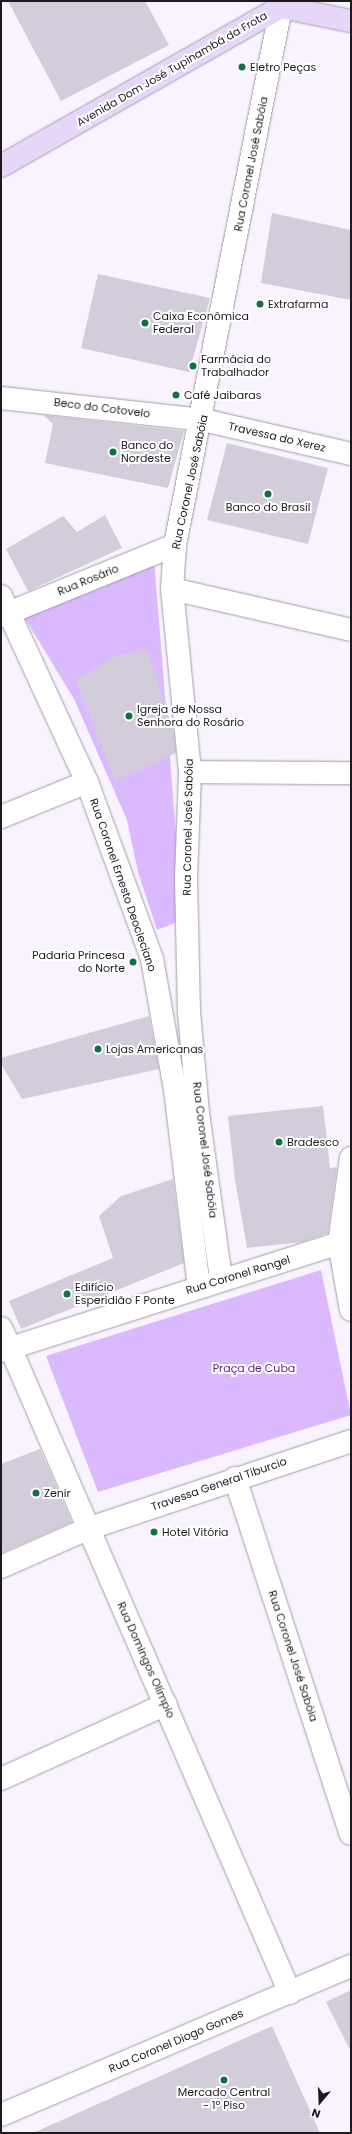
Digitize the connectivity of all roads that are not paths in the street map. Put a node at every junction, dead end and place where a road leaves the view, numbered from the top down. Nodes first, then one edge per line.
1 (282, 4) edge
2 (351, 21) edge
3 (1, 166) edge
4 (1, 398) edge
5 (202, 420) junction
6 (351, 454) edge
7 (175, 545) junction
8 (172, 589) junction
9 (4, 608) edge
10 (351, 630) edge
11 (190, 772) junction
12 (351, 773) edge
13 (87, 782) junction
14 (1, 816) edge
15 (351, 1158) edge
16 (345, 1242) edge
17 (221, 1279) junction
18 (199, 1287) junction
19 (351, 1310) edge
20 (4, 1342) edge
21 (351, 1441) edge
22 (235, 1478) junction
23 (87, 1529) junction
24 (1, 1567) edge
25 (166, 1704) junction
26 (1, 1779) edge
27 (351, 1834) edge
28 (351, 1966) edge
29 (290, 1992) junction
30 (1, 2116) edge

1 - 2 main road, Avenida Dom José Tupinambá da Frota
1 - 3 main road, Avenida Dom José Tupinambá da Frota
1 - 5 main road, Rua Coronel José Sabóia
4 - 5 main road, Beco do Cotovelo
5 - 6 main road, Travessa do Xerez
5 - 7 main road, Rua Coronel José Sabóia
7 - 8 main road, Rua Coronel José Sabóia
7 - 9 main road, Rua Rosário
8 - 10 main road
8 - 11 main road, Rua Coronel José Sabóia
9 - 13 main road, Rua Coronel Ernesto Deocleciano
11 - 12 main road
11 - 17 main road, Rua Coronel José Sabóia
13 - 14 main road
13 - 18 main road, Rua Coronel Ernesto Deocleciano
15 - 16 main road
16 - 17 main road, Rua Coronel Rangel
16 - 19 main road
17 - 18 main road, Rua Coronel Rangel
18 - 20 main road, Rua Coronel Rangel
20 - 23 main road, Rua Domingos Olímpio
21 - 22 main road, Travessa General Tiburcio
22 - 23 main road, Travessa General Tiburcio
22 - 27 main road, Rua Coronel José Sabóia
23 - 24 main road, Travessa General Tiburcio
23 - 25 main road, Rua Domingos Olímpio
25 - 26 main road
25 - 29 main road, Rua Domingos Olímpio
28 - 29 main road, Rua Coronel Diogo Gomes
29 - 30 main road, Rua Coronel Diogo Gomes

